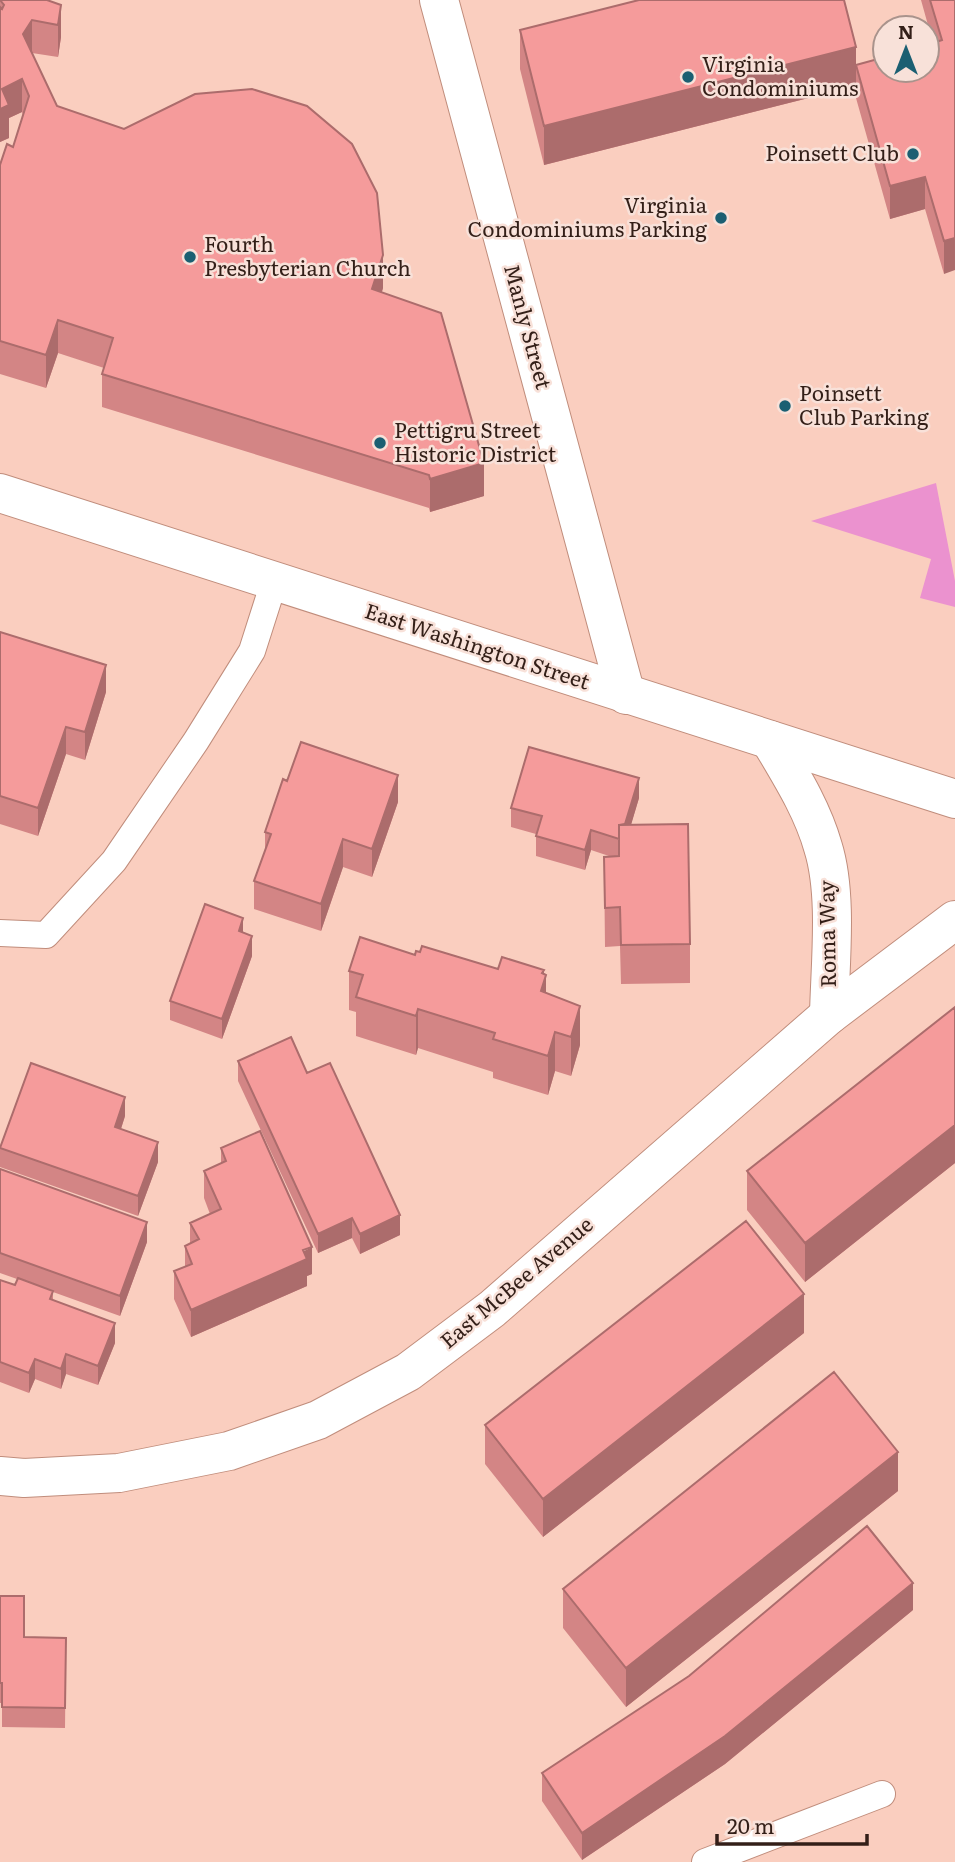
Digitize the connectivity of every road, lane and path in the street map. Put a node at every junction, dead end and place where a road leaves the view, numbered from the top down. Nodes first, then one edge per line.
1 (439, 0) edge
2 (0, 493) edge
3 (274, 582) junction
4 (626, 695) junction
5 (770, 740) junction
6 (955, 799) edge
7 (955, 920) edge
8 (0, 933) edge
9 (829, 1015) junction
10 (0, 1476) edge
11 (882, 1794) dead end
12 (705, 1862) edge

1 - 4 street, Manly Street
2 - 3 street, East Washington Street
3 - 4 street, East Washington Street
3 - 8 lane
4 - 5 street, East Washington Street
5 - 6 street, East Washington Street
5 - 9 street, Roma Way
7 - 9 street, East McBee Avenue
9 - 10 street, East McBee Avenue
11 - 12 lane

